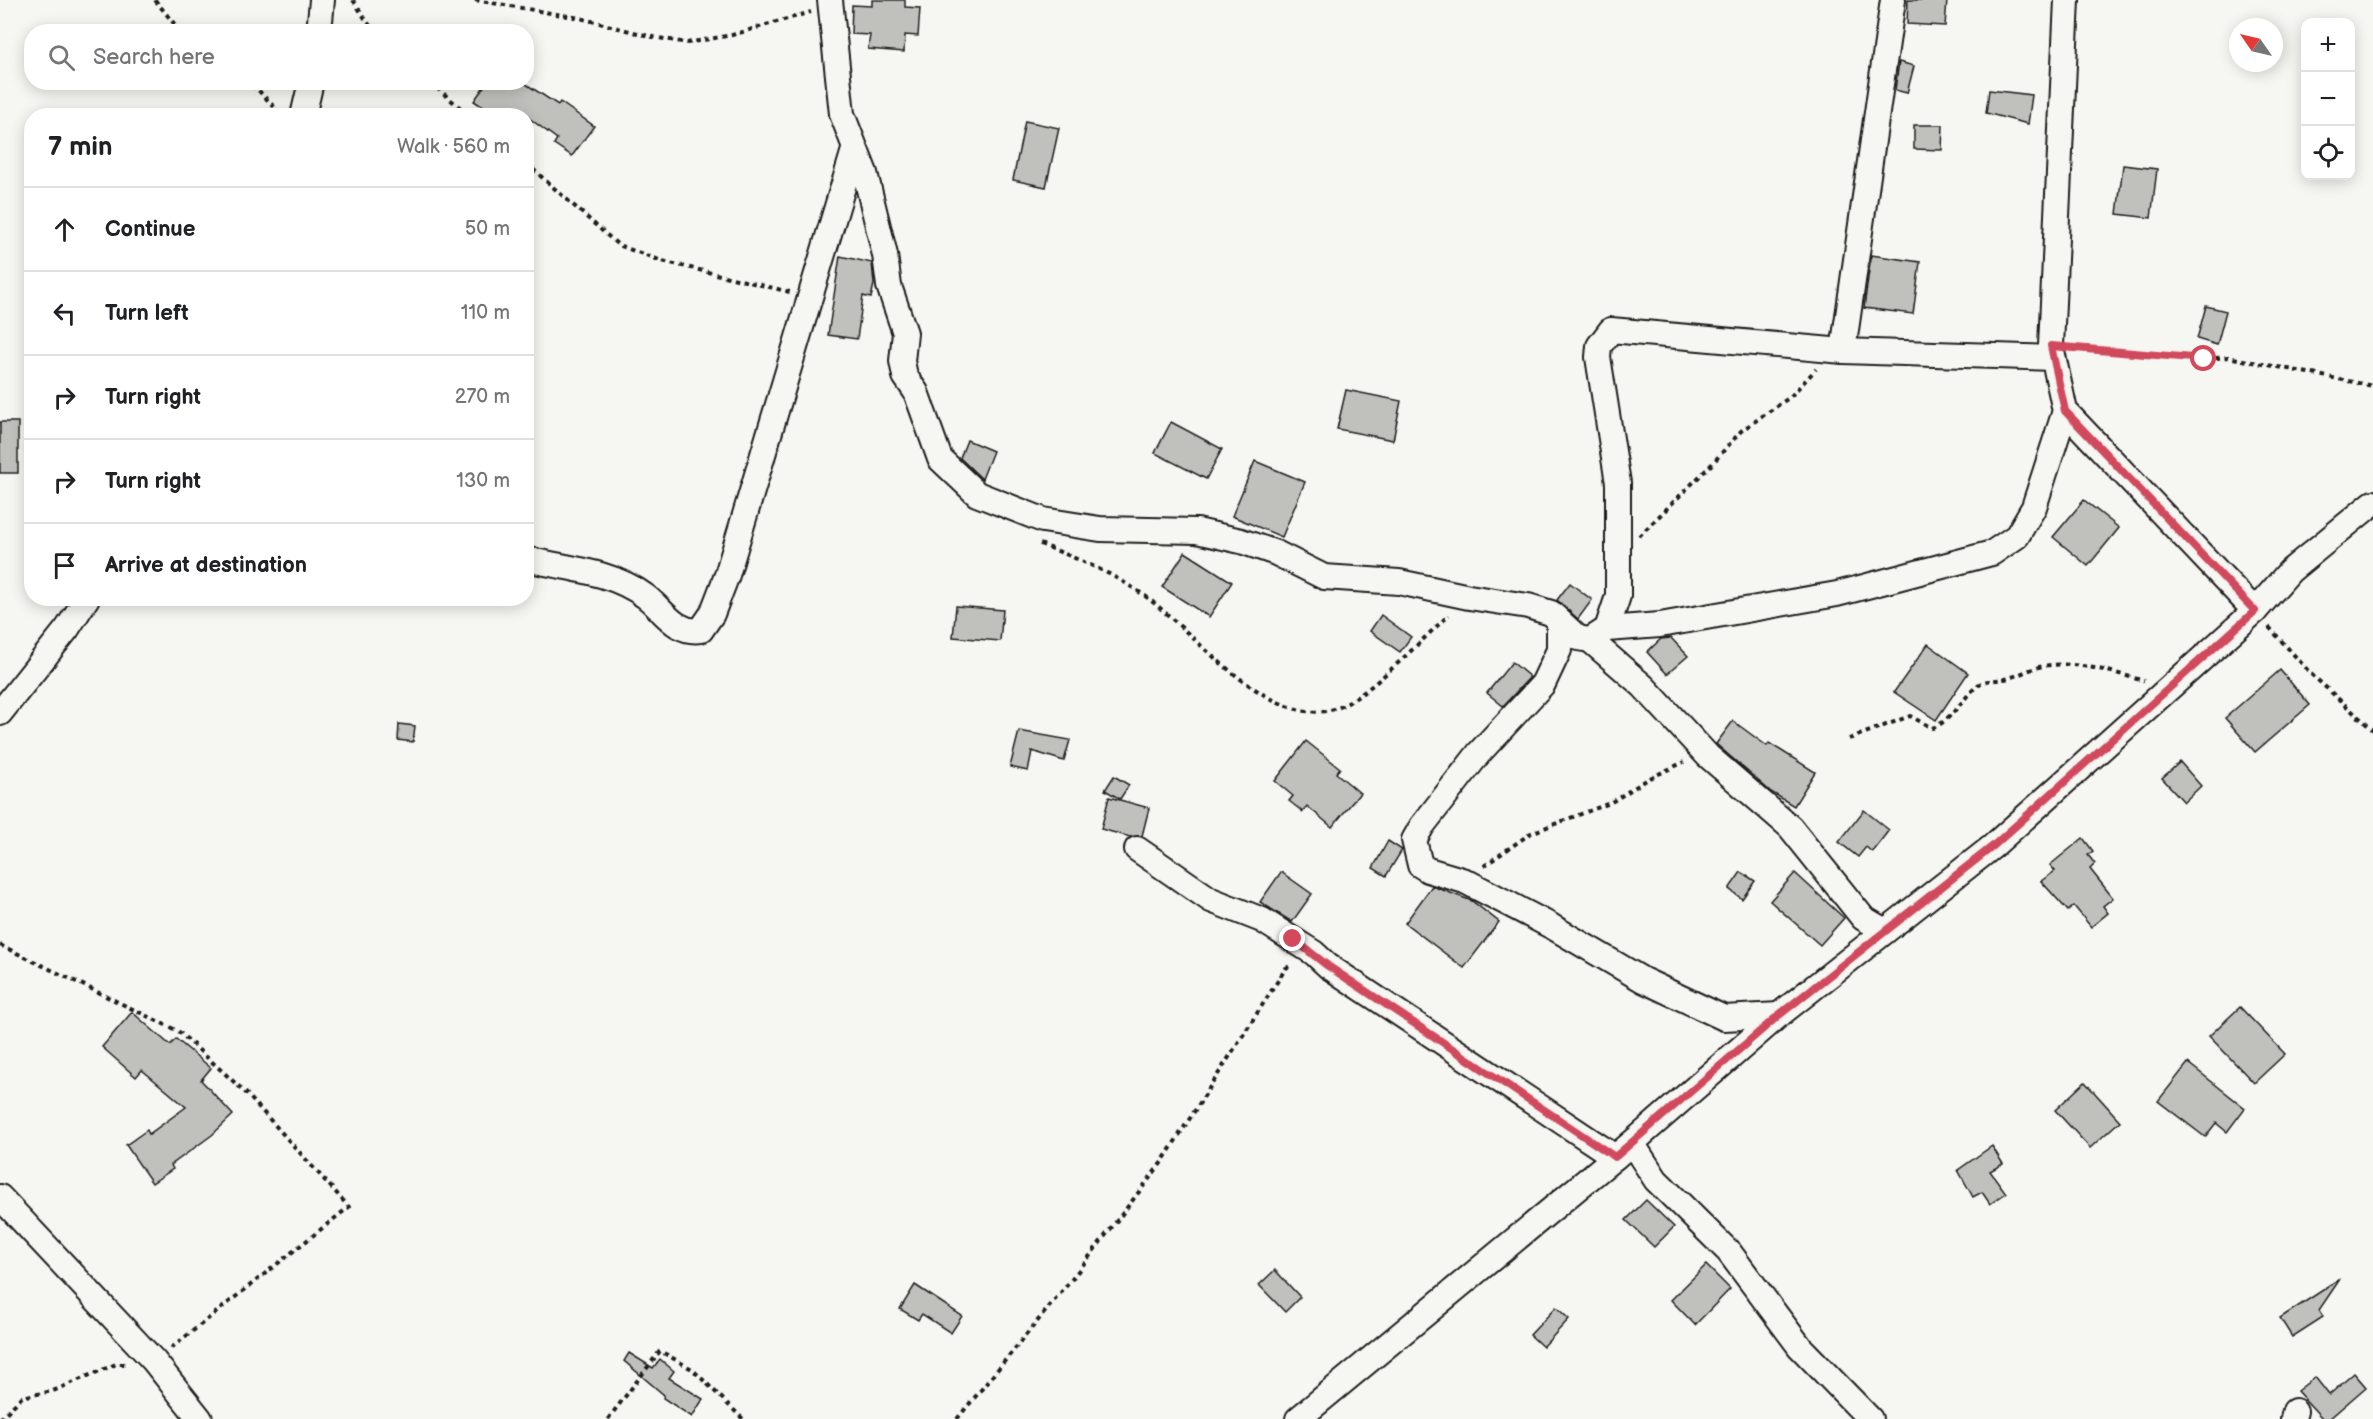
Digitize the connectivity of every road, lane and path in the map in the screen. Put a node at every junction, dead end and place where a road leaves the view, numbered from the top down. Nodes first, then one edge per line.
1 (156, 0) edge
2 (322, 0) edge
3 (353, 0) edge
4 (475, 0) edge
5 (1893, 0) edge
6 (2067, 0) edge
7 (830, 1) edge
8 (175, 24) edge
9 (320, 24) edge
10 (369, 24) edge
11 (258, 90) edge
12 (309, 90) edge
13 (439, 90) edge
14 (275, 108) edge
15 (305, 108) edge
16 (461, 108) edge
17 (854, 150) junction
18 (534, 170) edge
19 (809, 296) junction
20 (1837, 351) junction
21 (2052, 352) junction
22 (2373, 386) edge
23 (2065, 411) junction
24 (2373, 503) edge
25 (1032, 539) dead end
26 (1618, 548) junction
27 (534, 560) edge
28 (1469, 597) junction
29 (82, 606) edge
30 (2255, 611) junction
31 (1559, 622) junction
32 (1599, 635) junction
33 (2167, 689) junction
34 (0, 713) edge
35 (2373, 730) edge
36 (1849, 740) dead end
37 (1708, 756) junction
38 (1137, 849) dead end
39 (1465, 881) junction
40 (1885, 931) junction
41 (0, 945) edge
42 (1314, 953) junction
43 (1779, 1015) junction
44 (1623, 1150) junction
45 (0, 1197) edge
46 (158, 1365) junction
47 (0, 1419) edge
48 (200, 1419) edge
49 (608, 1419) edge
50 (743, 1419) edge
51 (957, 1419) edge
52 (1298, 1419) edge
53 (1870, 1419) edge

1 - 8 path
2 - 9 street
3 - 10 path
4 - 7 path
5 - 20 street
6 - 21 street
7 - 17 street
11 - 14 path
12 - 15 street
13 - 16 path
17 - 19 street
17 - 28 street
18 - 19 path
19 - 27 street
20 - 21 street
20 - 26 path
20 - 26 street
21 - 22 path
21 - 23 street
23 - 30 street
23 - 32 street
24 - 30 street
25 - 28 path
26 - 32 street
28 - 31 street
29 - 34 street
30 - 33 street
30 - 35 path
31 - 32 street
31 - 39 street
32 - 37 street
33 - 36 path
33 - 40 street
37 - 39 path
37 - 40 street
38 - 42 street
39 - 43 street
40 - 43 street
41 - 46 path
42 - 44 street
42 - 51 path
43 - 44 street
44 - 52 street
44 - 53 street
45 - 46 street
46 - 47 path
46 - 48 street
49 - 50 path

